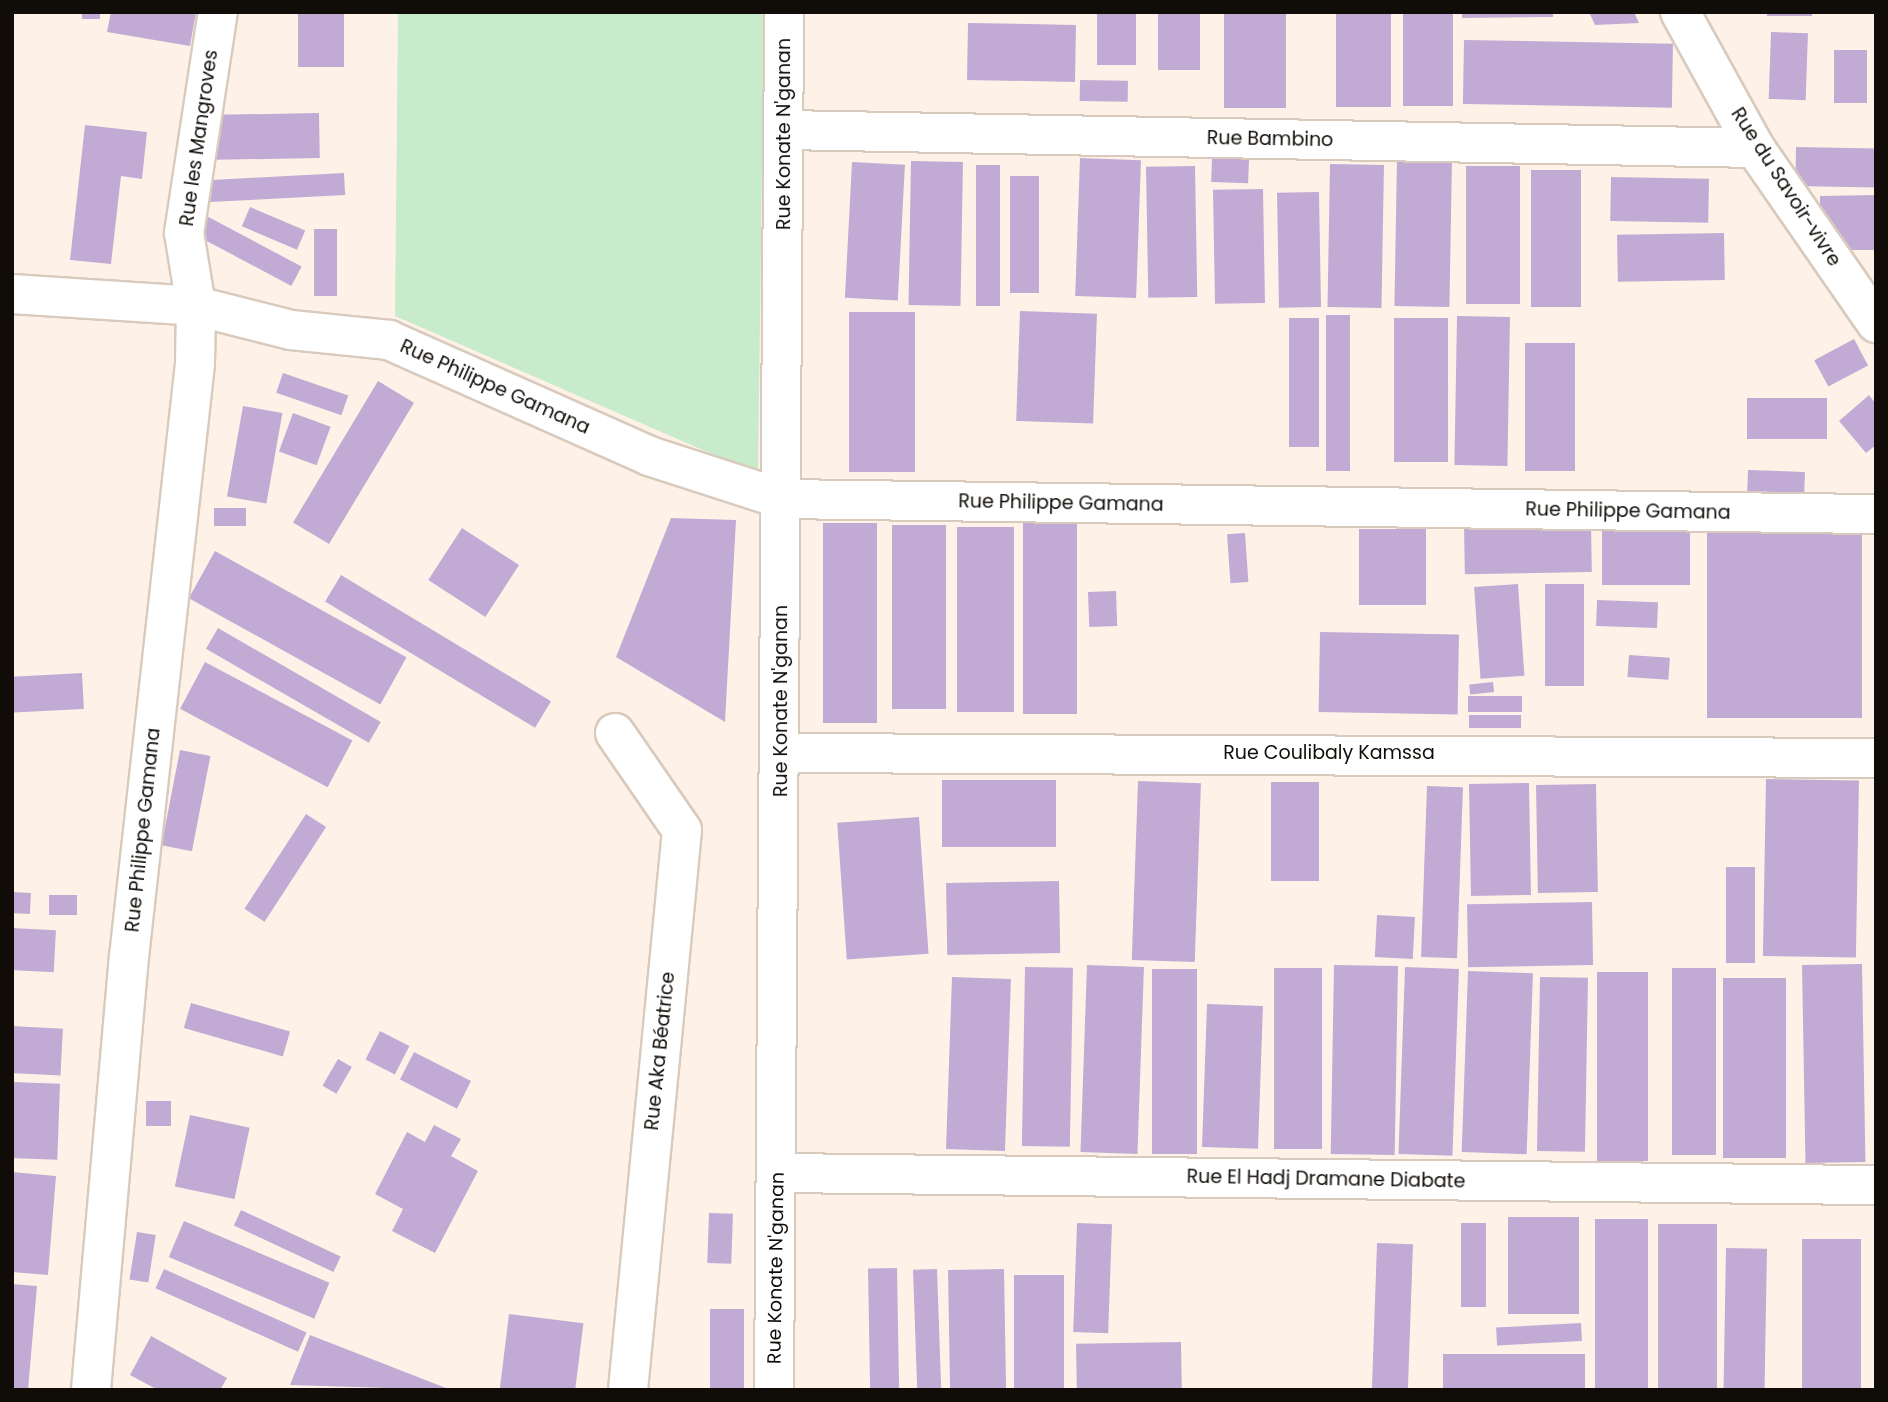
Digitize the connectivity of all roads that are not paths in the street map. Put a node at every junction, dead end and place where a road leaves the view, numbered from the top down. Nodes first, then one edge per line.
1 (218, 12) edge
2 (784, 12) edge
3 (1680, 12) edge
4 (784, 130) junction
5 (1755, 148) junction
6 (12, 294) edge
7 (196, 306) junction
8 (1874, 318) edge
9 (782, 499) junction
10 (1876, 514) edge
11 (615, 733) dead end
12 (781, 753) junction
13 (1876, 758) edge
14 (777, 1173) junction
15 (1876, 1185) edge
16 (91, 1390) edge
17 (628, 1390) edge
18 (774, 1390) edge

1 - 7 street, Rue les Mangroves
2 - 4 street, Rue Konate N'ganan
3 - 5 street, Rue du Savoir-vivre
4 - 5 street, Rue Bambino
4 - 9 street, Rue Konate N'ganan
5 - 8 street, Rue du Savoir-vivre
6 - 7 street
7 - 9 street, Rue Philippe Gamana
7 - 16 street, Rue Philippe Gamana
9 - 10 street, Rue Philippe Gamana
9 - 12 street, Rue Konate N'ganan
11 - 17 street, Rue Aka Béatrice
12 - 13 street, Rue Coulibaly Kamssa
12 - 14 street, Rue Konate N'ganan
14 - 15 street, Rue El Hadj Dramane Diabate
14 - 18 street, Rue Konate N'ganan

